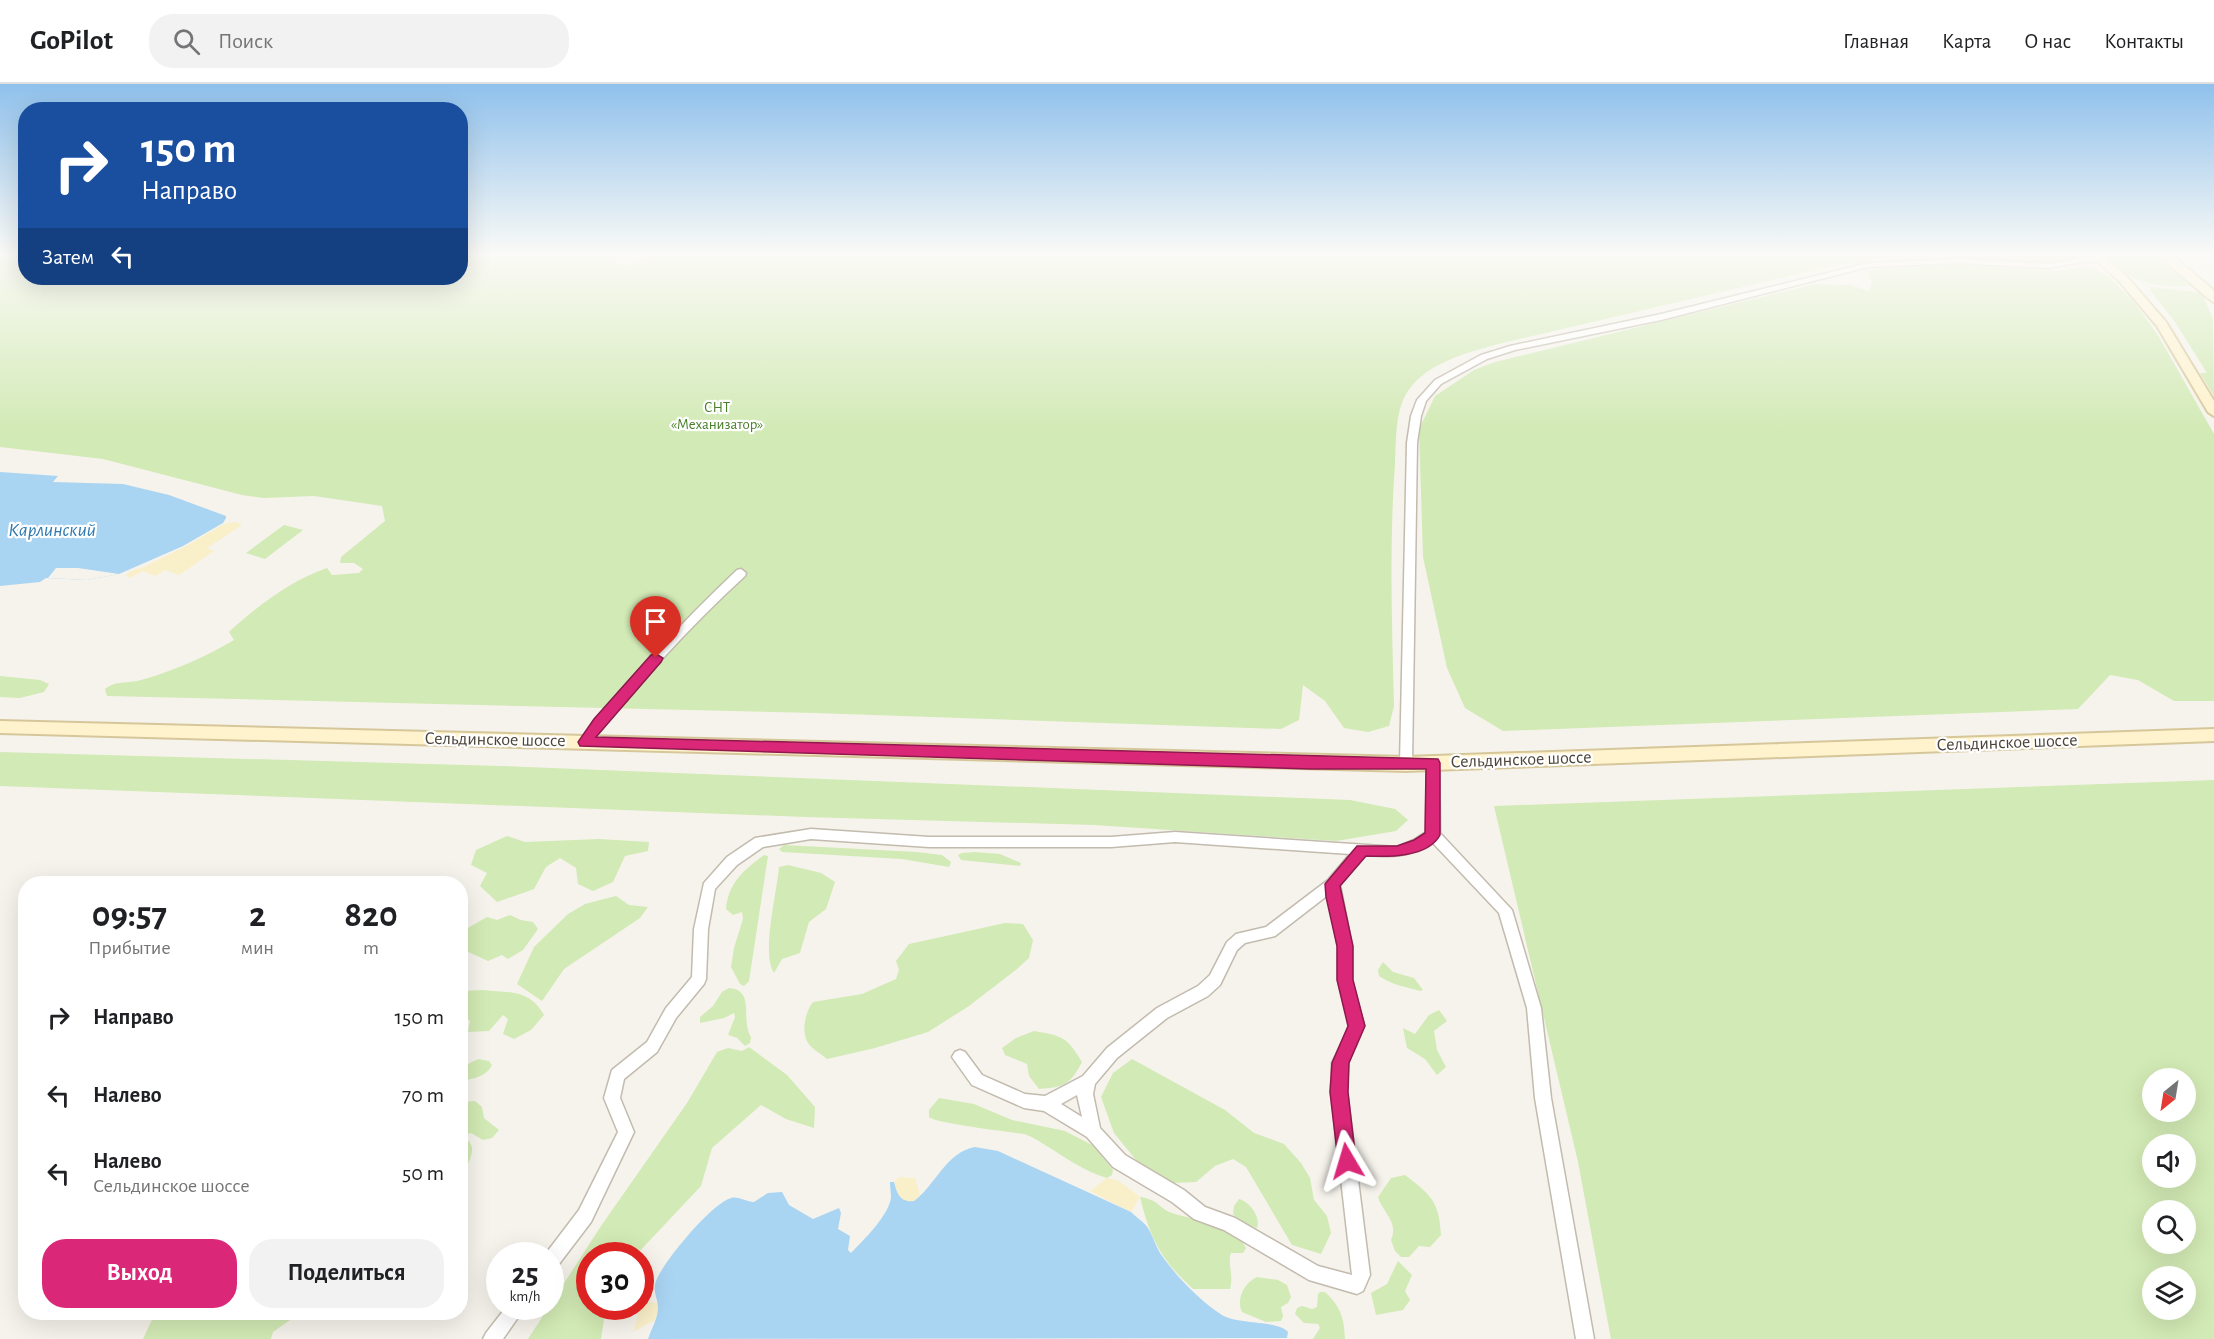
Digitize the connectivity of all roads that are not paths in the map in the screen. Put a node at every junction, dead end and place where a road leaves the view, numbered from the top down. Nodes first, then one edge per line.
1 (1671, 315) edge
2 (2154, 315) edge
3 (2214, 412) edge
4 (741, 573) dead end
5 (0, 727) edge
6 (2214, 735) edge
7 (585, 742) junction
8 (1433, 763) junction
9 (1406, 764) junction
10 (1432, 835) junction
11 (1362, 850) junction
12 (1333, 884) junction
13 (960, 1057) dead end
14 (1088, 1081) junction
15 (1046, 1104) junction
16 (1093, 1132) junction
17 (564, 1244) edge
18 (507, 1320) edge
19 (492, 1339) edge
20 (1585, 1339) edge

1 - 9 street
2 - 3 main road
4 - 7 street
5 - 7 main road, Сельдинское шоссе
6 - 8 main road, Сельдинское шоссе
7 - 9 main road, Сельдинское шоссе
8 - 9 main road, Сельдинское шоссе
8 - 10 street
10 - 11 street
10 - 20 street
11 - 12 street
11 - 17 street
12 - 14 street
12 - 16 street
13 - 15 street
14 - 15 street
14 - 16 street
15 - 16 street
18 - 19 street

